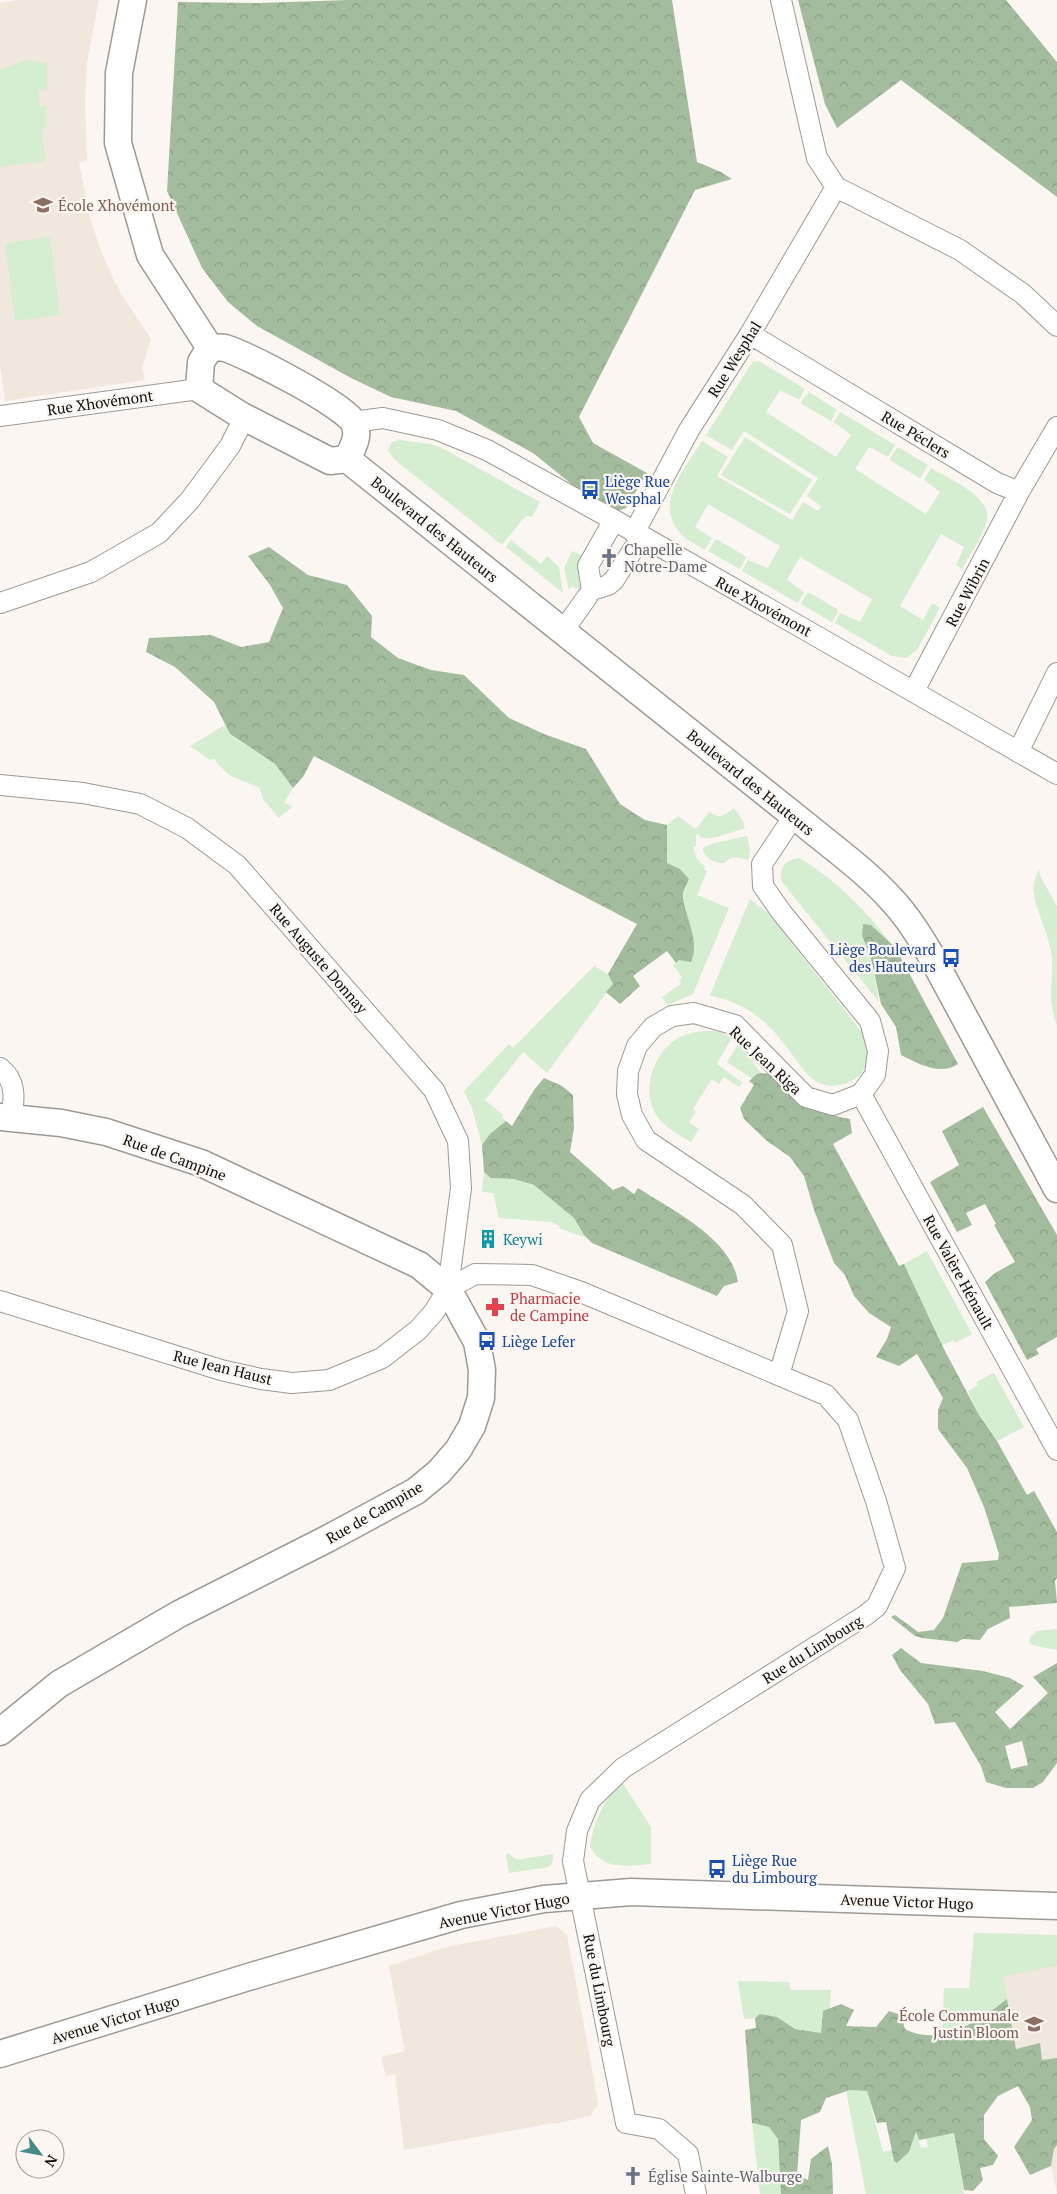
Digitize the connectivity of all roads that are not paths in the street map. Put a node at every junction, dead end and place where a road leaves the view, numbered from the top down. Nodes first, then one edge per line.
1 (133, 0) edge
2 (781, 0) edge
3 (836, 187) junction
4 (1057, 326) edge
5 (750, 334) junction
6 (210, 348) junction
7 (199, 389) junction
8 (0, 416) edge
9 (244, 418) junction
10 (354, 422) junction
11 (1057, 427) edge
12 (347, 459) junction
13 (1019, 492) junction
14 (614, 520) junction
15 (637, 535) junction
16 (587, 597) dead end
17 (0, 603) edge
18 (563, 632) junction
19 (1057, 673) edge
20 (914, 691) junction
21 (1018, 752) junction
22 (1057, 774) edge
23 (0, 785) edge
24 (794, 816) junction
25 (0, 1068) edge
26 (861, 1094) junction
27 (5, 1117) edge
28 (1057, 1189) edge
29 (448, 1289) junction
30 (0, 1302) edge
31 (779, 1375) junction
32 (1057, 1450) edge
33 (0, 1732) edge
34 (582, 1895) junction
35 (1057, 1906) edge
36 (0, 2054) edge
37 (696, 2194) edge

1 - 6 street
2 - 3 street
3 - 4 street
3 - 5 street, Rue Wesphal
5 - 13 street, Rue Péclers
5 - 15 street, Rue Wesphal
6 - 7 street
6 - 10 street
7 - 8 street, Rue Xhovémont
7 - 9 street
9 - 12 street
9 - 17 street
10 - 12 street
10 - 14 street, Rue Xhovémont
11 - 13 street
12 - 18 street, Boulevard des Hauteurs
13 - 20 street, Rue Wibrin
14 - 15 street, Rue Xhovémont
14 - 15 street, Rue Wesphal
15 - 20 street, Rue Xhovémont
16 - 18 street
18 - 24 street, Boulevard des Hauteurs
19 - 21 street
20 - 21 street, Rue Xhovémont
21 - 22 street, Rue Xhovémont
23 - 29 street, Rue Auguste Donnay
24 - 26 street
24 - 28 street, Boulevard des Hauteurs
25 - 27 street
26 - 31 street, Rue Jean Riga
26 - 32 street, Rue Valère Hénault
27 - 29 street, Rue de Campine
29 - 30 street, Rue Jean Haust
29 - 31 street, Rue du Limbourg
29 - 33 street, Rue de Campine
31 - 34 street, Rue du Limbourg
34 - 35 street, Avenue Victor Hugo
34 - 36 street, Avenue Victor Hugo
34 - 37 street, Rue du Limbourg

